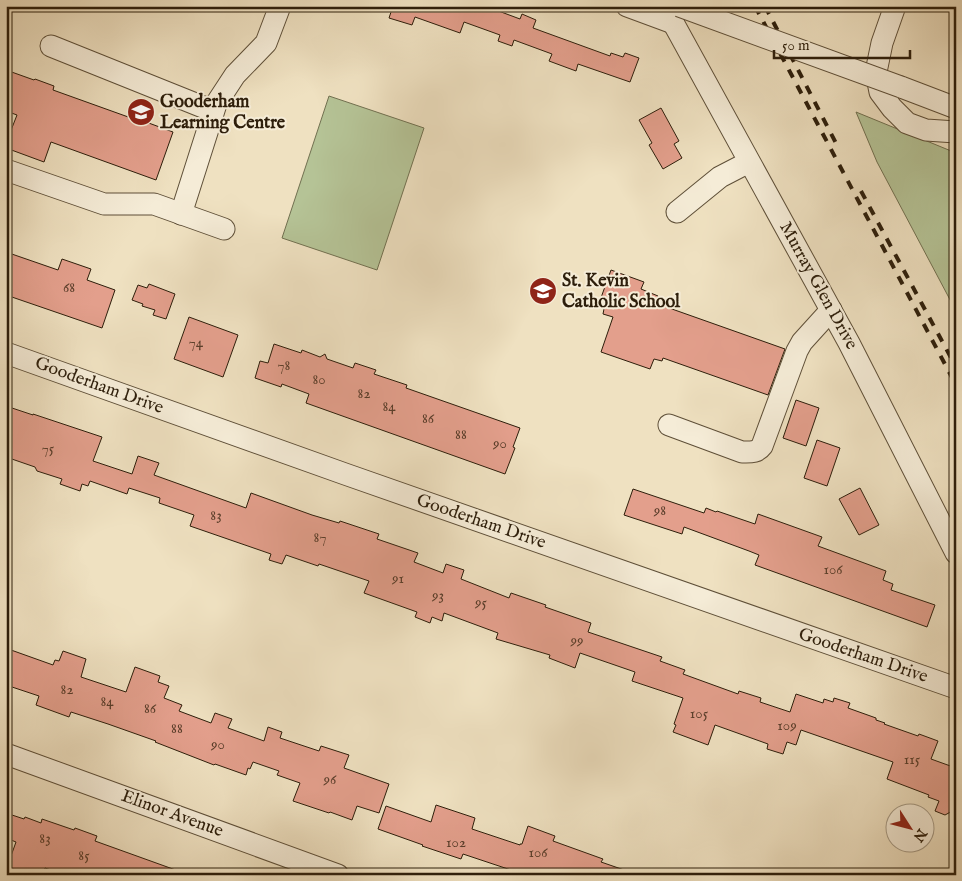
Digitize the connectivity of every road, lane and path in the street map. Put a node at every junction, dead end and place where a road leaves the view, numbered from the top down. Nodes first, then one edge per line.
1 (280, 6) edge
2 (627, 6) edge
3 (895, 6) edge
4 (672, 12) edge
5 (51, 46) dead end
6 (956, 108) edge
7 (213, 111) junction
8 (956, 132) edge
9 (749, 162) junction
10 (6, 170) edge
11 (677, 212) dead end
12 (181, 214) junction
13 (224, 229) dead end
14 (831, 310) junction
15 (6, 353) edge
16 (669, 425) dead end
17 (956, 553) edge
18 (956, 688) edge
19 (6, 754) edge
20 (338, 875) edge

1 - 7 street
2 - 4 street
3 - 8 street
4 - 6 street, bridge
4 - 9 street, Murray Glen Drive
5 - 7 street
7 - 12 street
9 - 11 street
9 - 14 street, Murray Glen Drive
10 - 12 street
12 - 13 street
14 - 16 street
14 - 17 street, Murray Glen Drive
15 - 18 street, Gooderham Drive
19 - 20 street, Elinor Avenue

